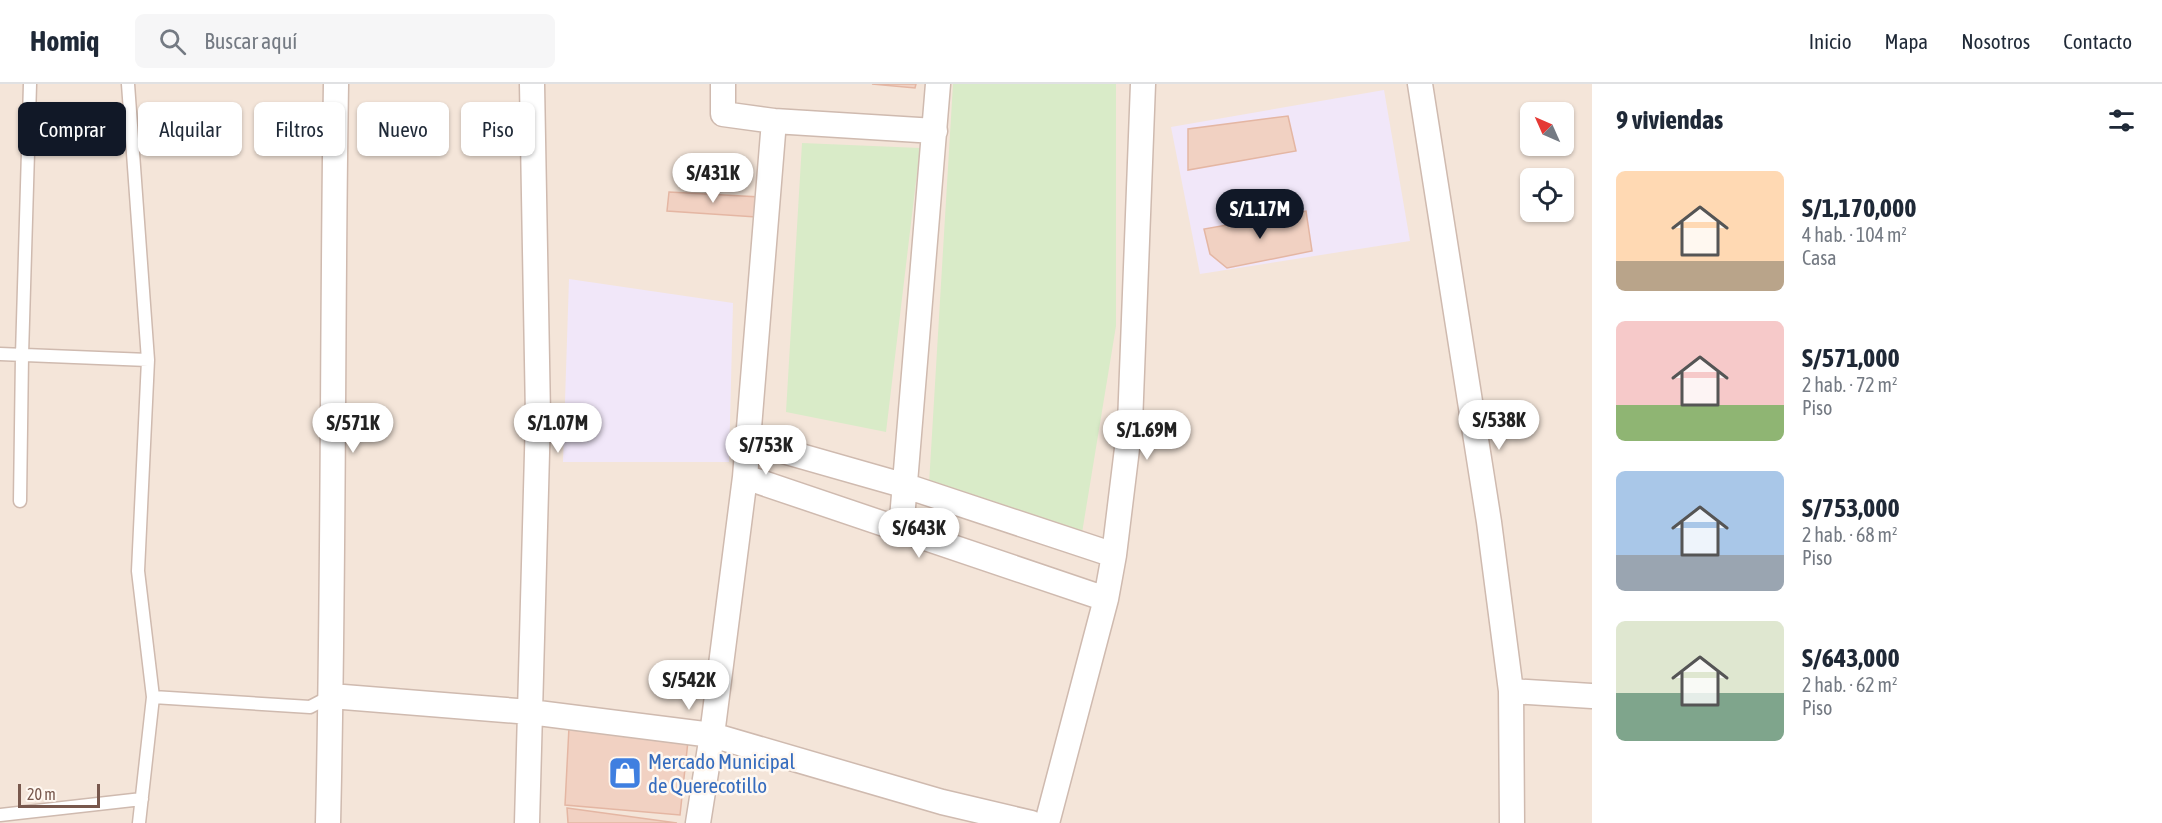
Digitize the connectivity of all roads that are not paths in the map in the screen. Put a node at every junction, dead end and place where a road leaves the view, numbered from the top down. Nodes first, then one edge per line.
1 (30, 84) edge
2 (128, 84) edge
3 (336, 84) edge
4 (532, 84) edge
5 (723, 84) edge
6 (938, 84) edge
7 (1143, 84) edge
8 (1420, 84) edge
9 (774, 121) junction
10 (935, 131) junction
11 (0, 354) edge
12 (22, 354) junction
13 (148, 360) junction
14 (748, 441) junction
15 (745, 477) junction
16 (906, 486) junction
17 (20, 501) dead end
18 (901, 531) junction
19 (1114, 555) junction
20 (1106, 599) junction
21 (1510, 691) junction
22 (331, 696) junction
23 (1592, 696) edge
24 (153, 697) junction
25 (530, 712) junction
26 (712, 735) junction
27 (142, 799) junction
28 (0, 815) edge
29 (139, 823) edge
30 (328, 823) edge
31 (527, 823) edge
32 (698, 823) edge
33 (1031, 823) edge
34 (1047, 823) edge
35 (1512, 823) edge

1 - 12 lane
2 - 13 lane
3 - 22 street
4 - 25 street
5 - 9 street
6 - 10 street
7 - 19 street
8 - 21 street
9 - 10 street
9 - 14 street
10 - 16 street
11 - 12 lane
12 - 13 lane
12 - 17 lane
13 - 24 lane
14 - 15 street
14 - 16 street
15 - 18 street
15 - 26 street
16 - 18 street
16 - 19 street
18 - 20 street
19 - 20 street
20 - 34 street
21 - 23 street
21 - 35 street
22 - 24 lane
22 - 25 street
22 - 30 street
24 - 27 lane
25 - 26 street
25 - 31 street
26 - 32 street
26 - 33 street
27 - 28 lane
27 - 29 lane

